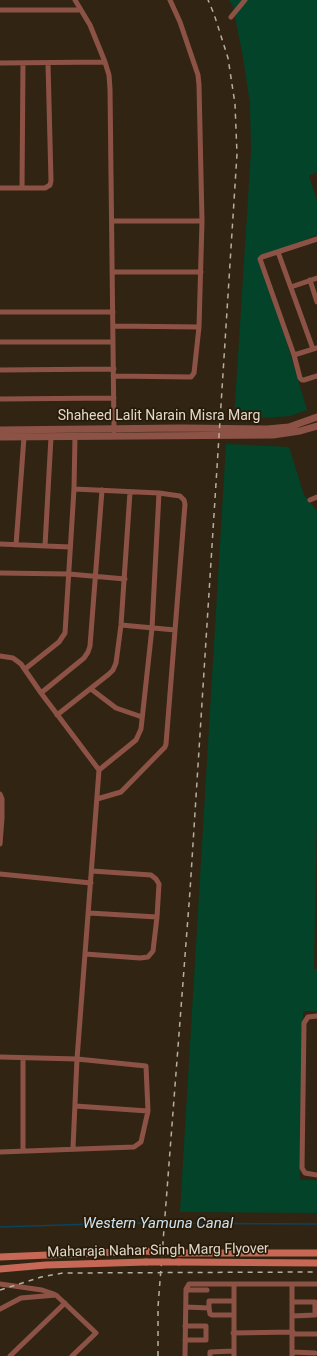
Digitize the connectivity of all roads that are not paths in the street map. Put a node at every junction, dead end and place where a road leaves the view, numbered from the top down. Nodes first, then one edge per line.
1 (75, 0) edge
2 (170, 0) edge
3 (245, 0) edge
4 (0, 10) edge
5 (80, 10) junction
6 (231, 18) dead end
7 (105, 62) junction
8 (0, 63) edge
9 (23, 63) junction
10 (48, 63) junction
11 (0, 188) edge
12 (22, 188) junction
13 (112, 221) junction
14 (202, 221) junction
15 (317, 239) edge
16 (278, 252) junction
17 (112, 272) junction
18 (201, 272) junction
19 (317, 278) edge
20 (310, 280) junction
21 (291, 287) junction
22 (317, 302) edge
23 (0, 312) edge
24 (113, 312) junction
25 (113, 326) junction
26 (199, 326) junction
27 (0, 342) edge
28 (113, 342) junction
29 (315, 348) edge
30 (294, 355) junction
31 (114, 369) junction
32 (0, 370) edge
33 (113, 376) junction
34 (317, 376) edge
35 (114, 398) junction
36 (0, 399) edge
37 (317, 417) edge
38 (317, 426) edge
39 (114, 428) junction
40 (0, 430) edge
41 (75, 436) junction
42 (114, 436) junction
43 (0, 437) edge
44 (24, 437) junction
45 (52, 437) junction
46 (74, 489) junction
47 (102, 490) junction
48 (130, 492) junction
49 (159, 493) junction
50 (317, 497) edge
51 (310, 500) dead end
52 (0, 544) edge
53 (16, 545) junction
54 (45, 546) junction
55 (70, 547) junction
56 (0, 573) edge
57 (69, 574) junction
58 (96, 576) junction
59 (125, 578) junction
60 (121, 625) junction
61 (152, 628) junction
62 (175, 630) junction
63 (0, 656) edge
64 (25, 669) junction
65 (91, 689) junction
66 (41, 693) junction
67 (57, 714) junction
68 (142, 717) junction
69 (100, 770) junction
70 (0, 794) edge
71 (97, 799) junction
72 (1, 818) edge
73 (0, 844) edge
74 (92, 871) junction
75 (0, 874) edge
76 (91, 883) junction
77 (89, 912) junction
78 (157, 917) junction
79 (86, 954) junction
80 (317, 1016) edge
81 (0, 1057) edge
82 (23, 1058) junction
83 (77, 1059) junction
84 (75, 1106) junction
85 (148, 1111) junction
86 (73, 1148) junction
87 (23, 1151) junction
88 (0, 1152) edge
89 (317, 1175) edge
90 (317, 1253) edge
91 (0, 1256) edge
92 (317, 1263) edge
93 (0, 1269) edge
94 (0, 1284) edge
95 (234, 1284) junction
96 (292, 1284) junction
97 (317, 1284) edge
98 (186, 1290) junction
99 (207, 1290) dead end
100 (56, 1295) junction
101 (234, 1301) junction
102 (292, 1302) junction
103 (65, 1303) junction
104 (186, 1307) junction
105 (209, 1308) junction
106 (0, 1309) edge
107 (234, 1315) junction
108 (292, 1316) junction
109 (185, 1326) junction
110 (233, 1332) junction
111 (293, 1333) junction
112 (317, 1334) edge
113 (185, 1340) junction
114 (315, 1353) dead end
115 (234, 1354) edge
116 (292, 1354) edge
117 (10, 1356) edge
118 (72, 1356) edge
119 (185, 1356) edge
120 (210, 1356) edge

1 - 5 street
2 - 14 street
3 - 6 street
4 - 5 street
5 - 7 street
7 - 10 street
7 - 13 street
8 - 9 street
9 - 10 street
9 - 12 street
10 - 12 street
11 - 12 street
13 - 14 street
13 - 17 street
14 - 18 street
15 - 16 street
16 - 21 street
16 - 30 street
17 - 18 street
17 - 24 street
18 - 26 street
19 - 20 street
20 - 21 street
20 - 22 street
21 - 29 street
23 - 24 street
24 - 25 street
25 - 26 street
25 - 28 street
26 - 33 street
27 - 28 street
28 - 31 street
29 - 30 street
30 - 34 street
31 - 32 street
31 - 33 street
33 - 35 street
35 - 36 street
35 - 39 street
37 - 39 street, Shaheed Lalit Narain Misra Marg
38 - 42 street, Shaheed Lalit Narain Misra Marg
39 - 40 street, Shaheed Lalit Narain Misra Marg
39 - 42 street
41 - 42 street, Shaheed Lalit Narain Misra Marg
41 - 45 street, Shaheed Lalit Narain Misra Marg
41 - 46 street
43 - 44 street, Shaheed Lalit Narain Misra Marg
44 - 45 street, Shaheed Lalit Narain Misra Marg
44 - 53 street
45 - 54 street
46 - 47 street
46 - 55 street
47 - 48 street
47 - 58 street
48 - 49 street
48 - 59 street
49 - 61 street
49 - 62 street
50 - 51 street
52 - 53 street
53 - 54 street
54 - 55 street
55 - 57 street
56 - 57 street
57 - 58 street
57 - 64 street
58 - 59 street
58 - 66 street
59 - 60 street
60 - 61 street
60 - 65 street
61 - 62 street
61 - 68 street
62 - 71 street
63 - 64 street
64 - 66 street
65 - 67 street
65 - 68 street
66 - 67 street
67 - 69 street
68 - 69 street
69 - 71 street
70 - 72 street
71 - 74 street
72 - 73 street
74 - 76 street
74 - 78 street
75 - 76 street
76 - 77 street
77 - 78 street
77 - 79 street
78 - 79 street
79 - 83 street
80 - 89 street
81 - 82 street
82 - 83 street
82 - 87 street
83 - 84 street
83 - 85 street
84 - 85 street
84 - 86 street
85 - 86 street
86 - 87 street
87 - 88 street
90 - 91 main road, Maharaja Nahar Singh Marg Flyover, bridge
92 - 93 main road, Maharaja Nahar Singh Marg Flyover, bridge
94 - 100 street
95 - 96 street
95 - 98 street
95 - 101 street
96 - 97 street
96 - 102 street
98 - 99 street
98 - 104 street
100 - 103 street
100 - 106 street
101 - 105 street
101 - 107 street
102 - 108 street
102 - 108 street
103 - 117 street
103 - 118 street
104 - 105 street
104 - 109 street
105 - 107 street
107 - 110 street
108 - 111 street
109 - 113 street
109 - 113 street
110 - 111 street
110 - 115 street
111 - 112 street
111 - 116 street
113 - 119 street
114 - 116 street
115 - 120 street

